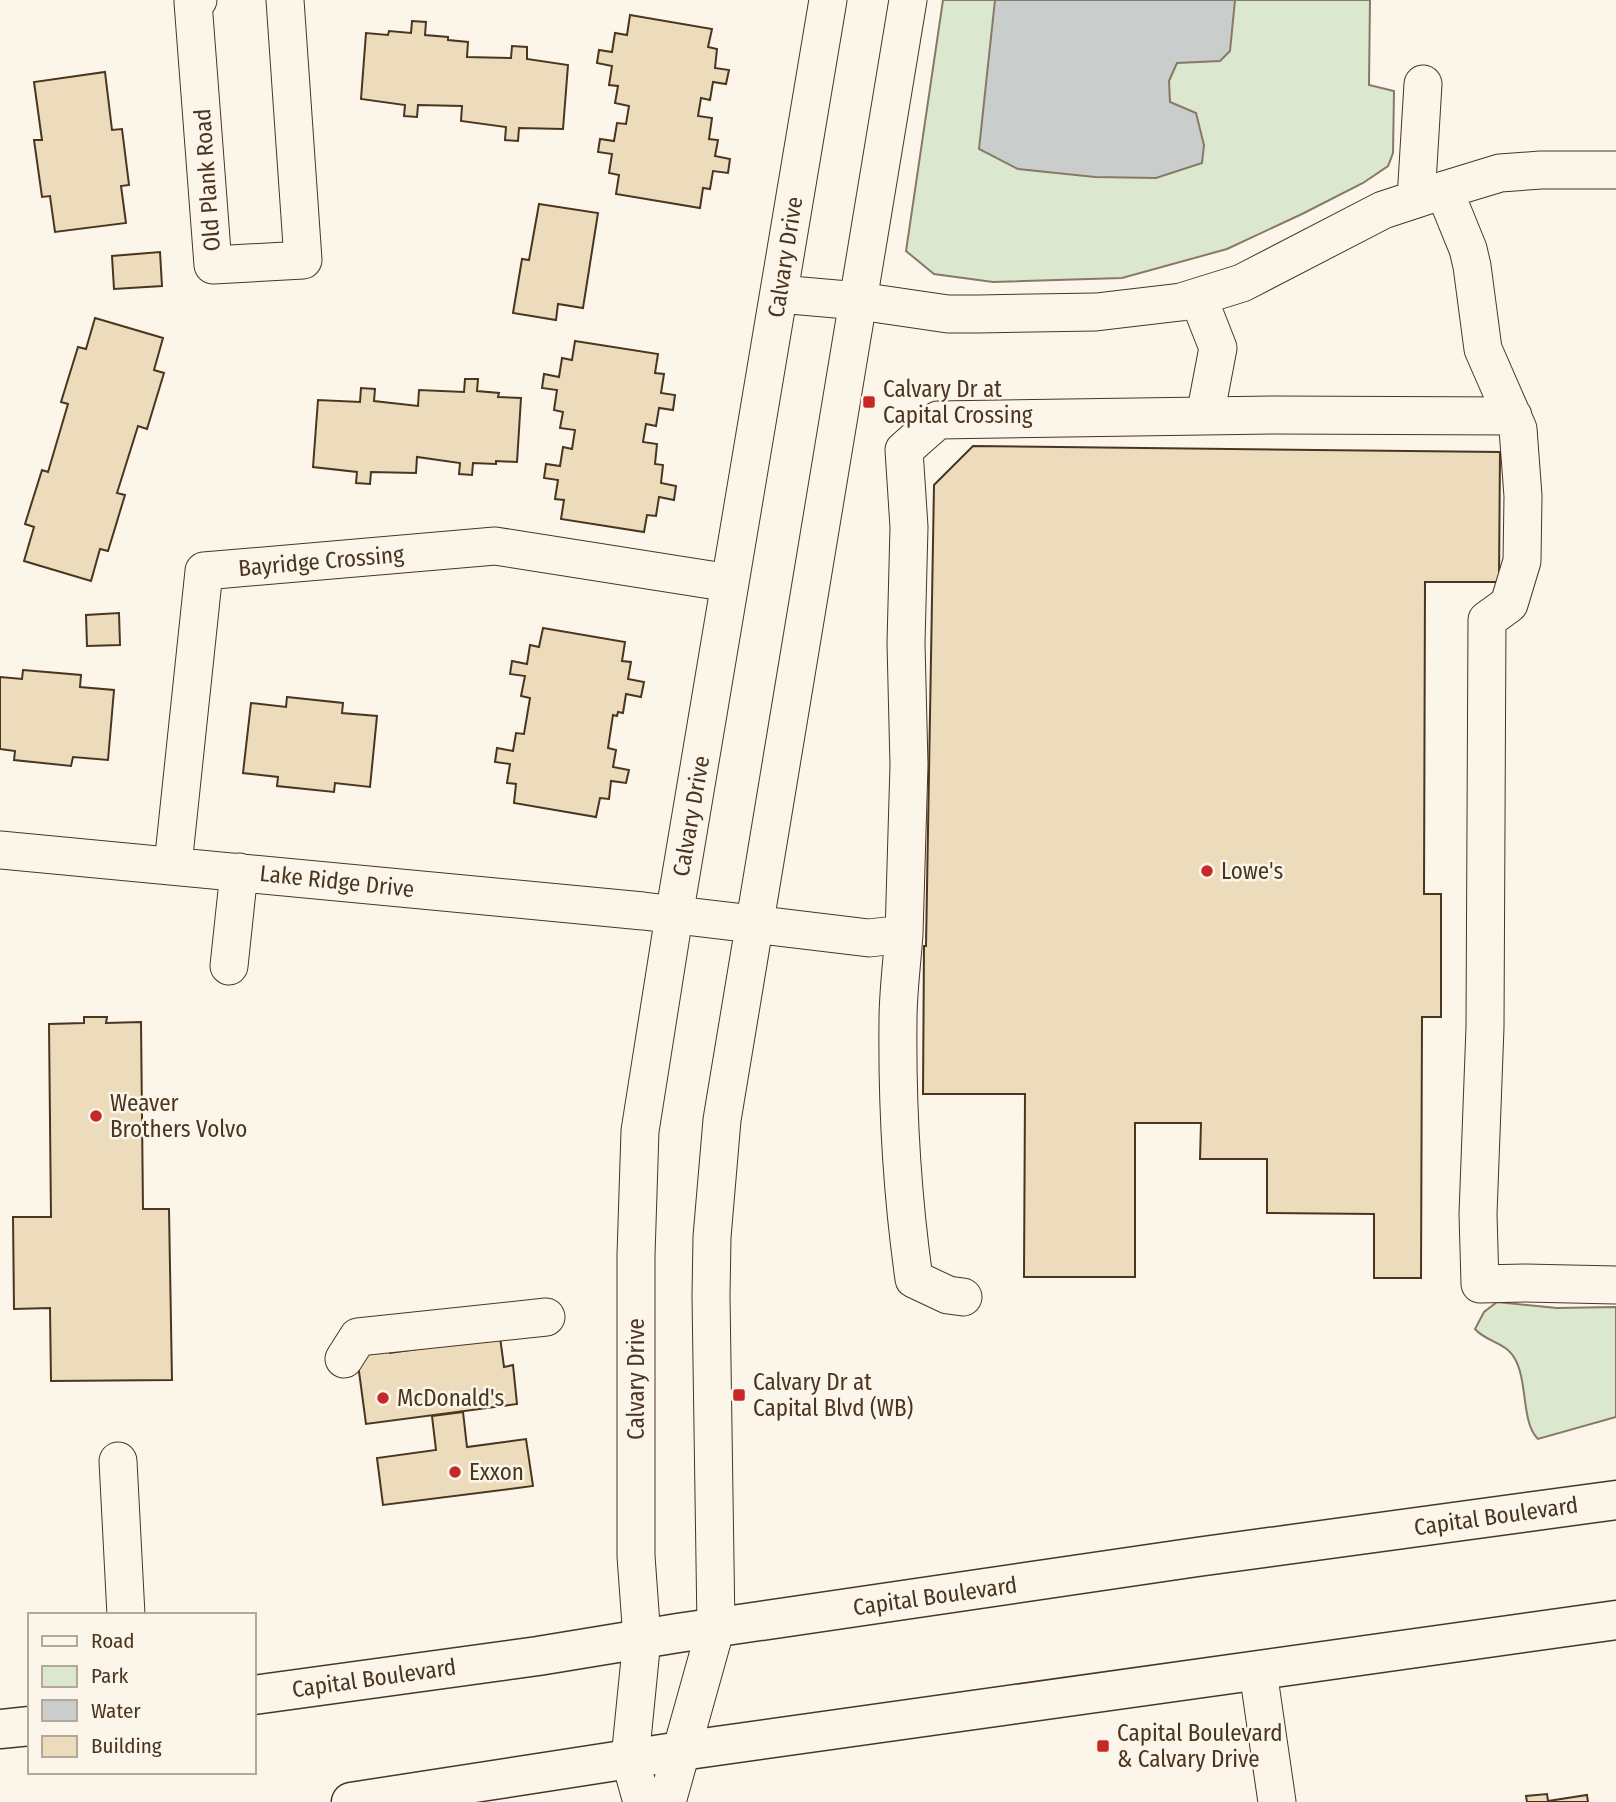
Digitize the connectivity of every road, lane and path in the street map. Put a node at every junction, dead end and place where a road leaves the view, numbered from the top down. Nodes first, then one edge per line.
1 (198, 0) edge
2 (285, 0) edge
3 (828, 0) edge
4 (908, 0) edge
5 (1423, 84) dead end
6 (1616, 170) edge
7 (1430, 194) junction
8 (779, 294) junction
9 (1198, 297) junction
10 (859, 301) junction
11 (1205, 416) junction
12 (1513, 416) junction
13 (730, 583) junction
14 (0, 850) edge
15 (173, 865) junction
16 (239, 872) junction
17 (674, 916) junction
18 (753, 925) junction
19 (904, 934) junction
20 (229, 967) dead end
21 (1616, 1285) edge
22 (963, 1297) dead end
23 (546, 1317) dead end
24 (344, 1359) dead end
25 (118, 1461) dead end
26 (1616, 1500) edge
27 (126, 1613) edge
28 (1616, 1620) edge
29 (716, 1627) junction
30 (642, 1639) junction
31 (1258, 1671) junction
32 (256, 1695) edge
33 (28, 1726) edge
34 (0, 1729) edge
35 (681, 1751) junction
36 (629, 1759) junction
37 (351, 1802) edge
38 (642, 1802) edge
39 (667, 1802) edge
40 (1277, 1802) edge

1 - 2 street, Old Plank Road
3 - 8 street, Calvary Drive
4 - 10 street
5 - 7 street
6 - 7 street
7 - 9 street
7 - 12 street
8 - 10 street
8 - 13 street, Calvary Drive
9 - 10 street
9 - 11 street
10 - 18 street
11 - 12 street
11 - 19 street
12 - 21 street
13 - 15 street, Bayridge Crossing
13 - 17 street, Calvary Drive
14 - 15 street, Lake Ridge Drive
15 - 16 street, Lake Ridge Drive
16 - 17 street, Lake Ridge Drive
16 - 20 street
17 - 18 street, Lake Ridge Drive
17 - 30 street, Calvary Drive
18 - 19 street, Lake Ridge Drive
18 - 29 street
19 - 22 street
23 - 24 street
25 - 27 street
26 - 29 highway, Capital Boulevard
28 - 31 highway
29 - 30 highway, Capital Boulevard
29 - 35 street
30 - 32 highway, Capital Boulevard
30 - 36 street, Calvary Drive
31 - 35 highway
31 - 40 street
33 - 34 highway
35 - 36 highway
35 - 39 street
36 - 37 highway
36 - 38 street

